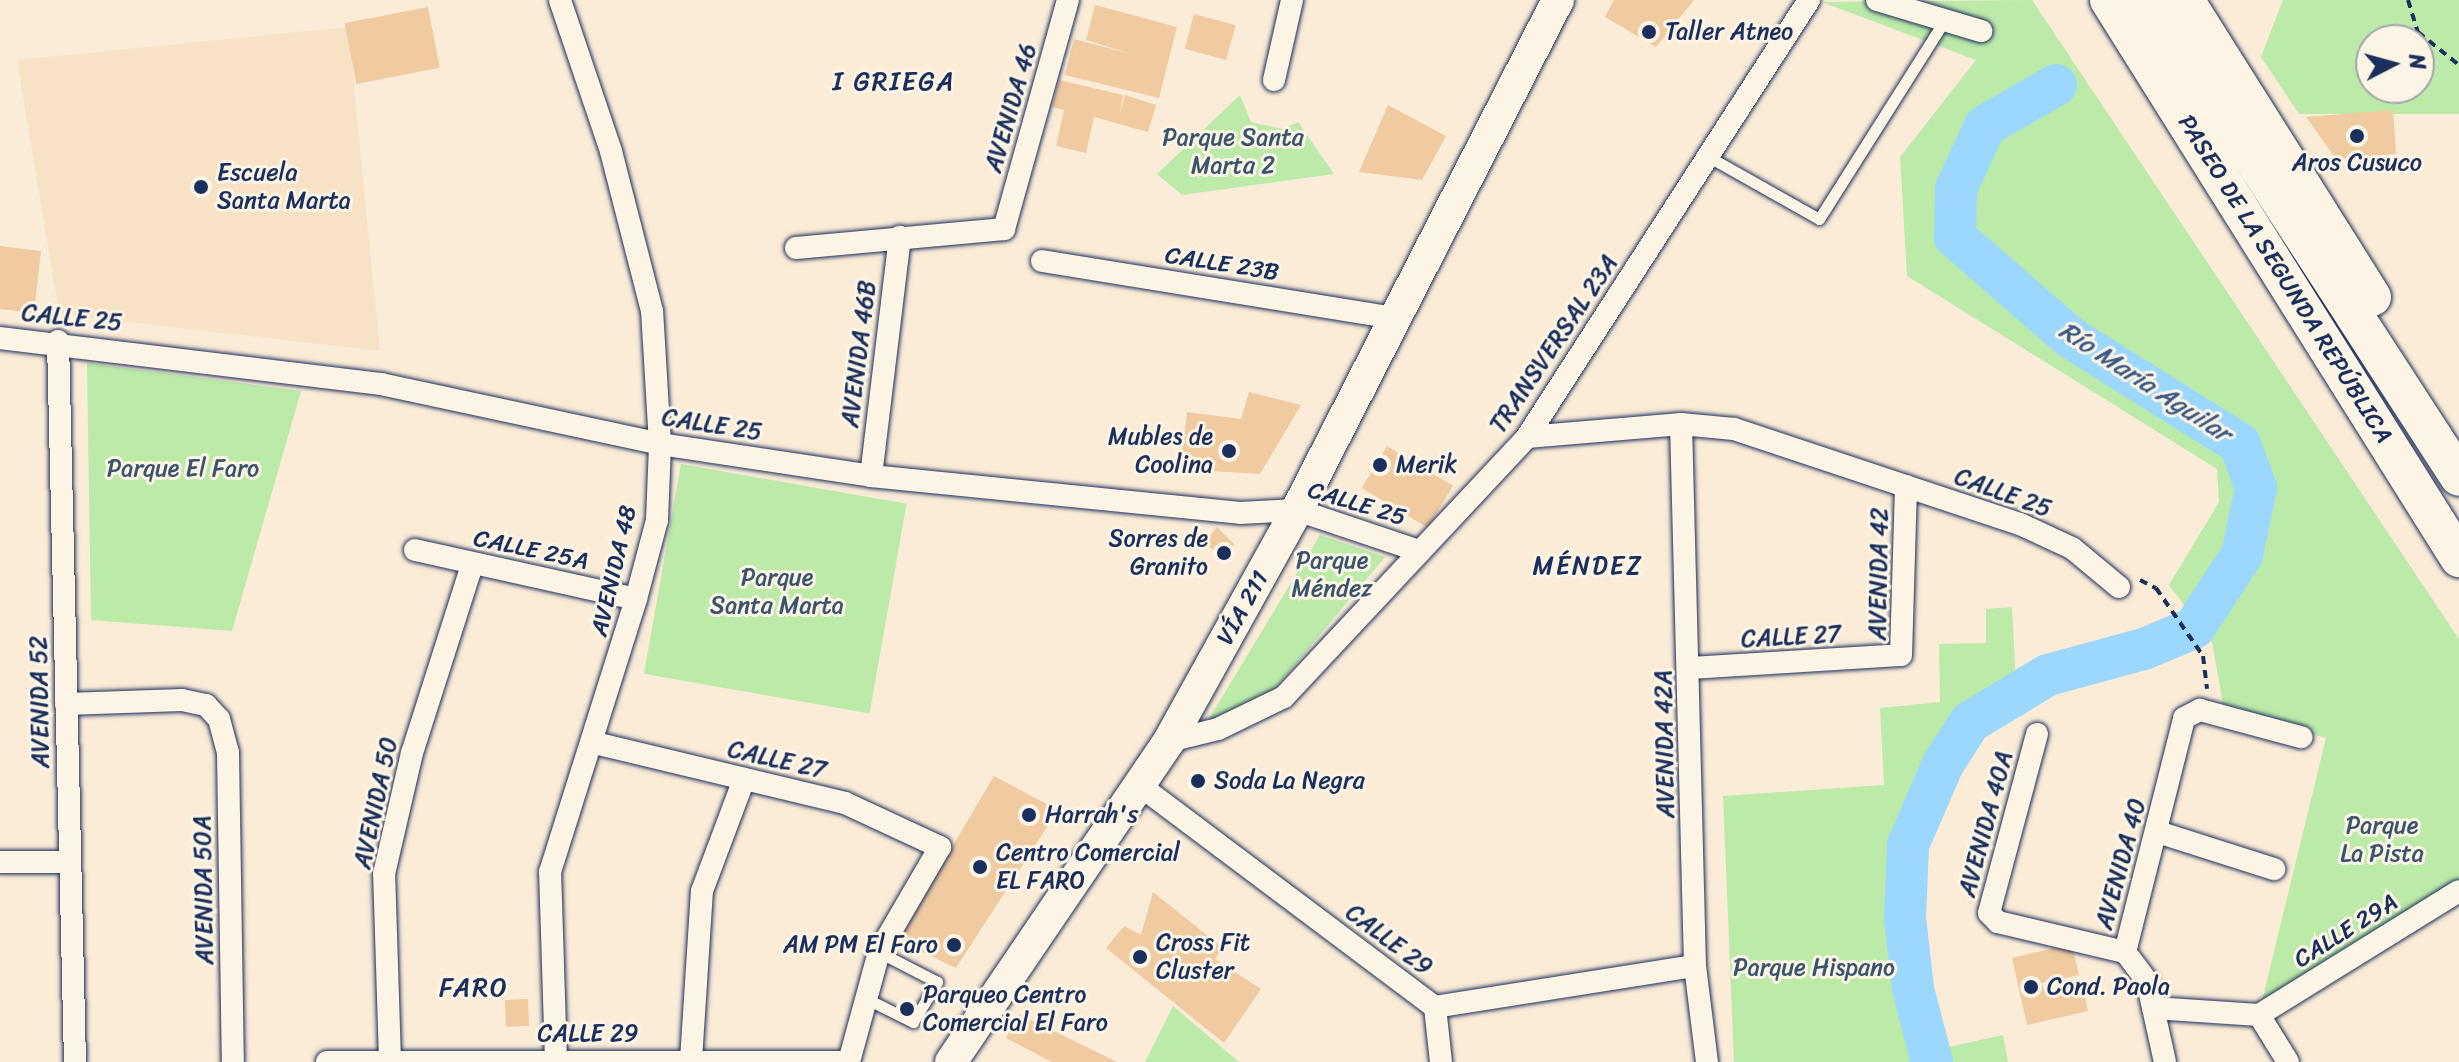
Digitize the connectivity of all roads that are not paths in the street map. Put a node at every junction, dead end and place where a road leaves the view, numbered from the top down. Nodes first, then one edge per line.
1 (560, 0) edge
2 (1068, 0) edge
3 (1292, 0) edge
4 (1558, 0) edge
5 (1809, 0) edge
6 (1877, 0) edge
7 (2109, 0) edge
8 (2150, 0) edge
9 (2185, 0) edge
10 (1945, 20) junction
11 (1981, 31) dead end
12 (1274, 80) dead end
13 (1709, 157) junction
14 (2263, 208) junction
15 (900, 237) junction
16 (796, 248) dead end
17 (1042, 261) dead end
18 (1393, 318) junction
19 (0, 338) edge
20 (58, 341) junction
21 (1681, 424) junction
22 (2459, 435) edge
23 (1527, 437) junction
24 (660, 444) junction
25 (871, 476) junction
26 (2459, 477) edge
27 (1906, 486) junction
28 (1297, 510) junction
29 (415, 550) dead end
30 (1416, 550) junction
31 (2459, 558) edge
32 (472, 565) junction
33 (2119, 587) road end
34 (636, 599) junction
35 (1894, 658) joint
36 (1689, 668) junction
37 (66, 704) junction
38 (2037, 734) dead end
39 (2301, 737) dead end
40 (1169, 741) junction
41 (595, 743) junction
42 (744, 779) junction
43 (1139, 785) junction
44 (2158, 832) junction
45 (0, 862) edge
46 (68, 862) junction
47 (2274, 869) dead end
48 (2459, 891) edge
49 (879, 952) junction
50 (2125, 952) junction
51 (1695, 966) junction
52 (864, 997) junction
53 (1435, 1007) junction
54 (2153, 1008) junction
55 (2259, 1015) junction
56 (691, 1060) edge
57 (390, 1061) edge
58 (556, 1061) edge
59 (75, 1062) edge
60 (233, 1062) edge
61 (327, 1062) edge
62 (849, 1062) edge
63 (951, 1062) edge
64 (1441, 1062) edge
65 (1707, 1062) edge
66 (2165, 1062) edge
67 (2288, 1062) edge

1 - 24 street, AVENIDA 48
2 - 15 street, AVENIDA 46
3 - 12 street
4 - 18 main road, VÍA 211
5 - 13 street, TRANSVERSAL 23A
6 - 10 street
7 - 14 highway, PASEO DE LA SEGUNDA REPÚBLICA
8 - 14 highway, PASEO DE LA SEGUNDA REPÚBLICA
9 - 22 highway
10 - 11 street
10 - 13 lane
13 - 23 street, TRANSVERSAL 23A
14 - 26 highway, PASEO DE LA SEGUNDA REPÚBLICA
14 - 31 highway, PASEO DE LA SEGUNDA REPÚBLICA
15 - 16 street
15 - 25 street, AVENIDA 46B
17 - 18 street, CALLE 23B
18 - 28 main road, VÍA 211
19 - 20 street, CALLE 25
20 - 24 street, CALLE 25
20 - 37 street, AVENIDA 52
21 - 23 street, CALLE 25
21 - 27 street, CALLE 25
21 - 36 street, AVENIDA 42A
23 - 30 street, TRANSVERSAL 23A
24 - 25 street, CALLE 25
24 - 34 street, AVENIDA 48
25 - 28 street, CALLE 25
27 - 33 street, CALLE 25
27 - 35 street, AVENIDA 42
28 - 30 street, CALLE 25
28 - 40 main road, VÍA 211
29 - 32 street, CALLE 25A
30 - 40 street, TRANSVERSAL 23A
32 - 34 street, CALLE 25A
32 - 57 street, AVENIDA 50
34 - 41 street, AVENIDA 48
35 - 36 street, CALLE 27
36 - 51 street, AVENIDA 42A
37 - 46 street, AVENIDA 52
37 - 60 street, AVENIDA 50A
38 - 50 street, AVENIDA 40A
39 - 44 street, AVENIDA 40
40 - 43 main road, VÍA 211
41 - 42 street, CALLE 27
41 - 58 street, AVENIDA 48
42 - 49 street, CALLE 27
42 - 56 street
43 - 53 street, CALLE 29
43 - 63 main road, VÍA 211
44 - 47 street
44 - 50 street, AVENIDA 40
45 - 46 street
46 - 59 street, AVENIDA 52
48 - 55 street, CALLE 29A
49 - 52 street
49 - 52 lane
50 - 54 street, AVENIDA 40
51 - 53 street, CALLE 29
51 - 65 street, AVENIDA 42A
52 - 62 street
53 - 64 street
54 - 55 street
54 - 66 street, AVENIDA 40
55 - 67 street
56 - 58 street, CALLE 29
56 - 62 street, CALLE 29
57 - 58 street, CALLE 29
57 - 61 street, CALLE 29

